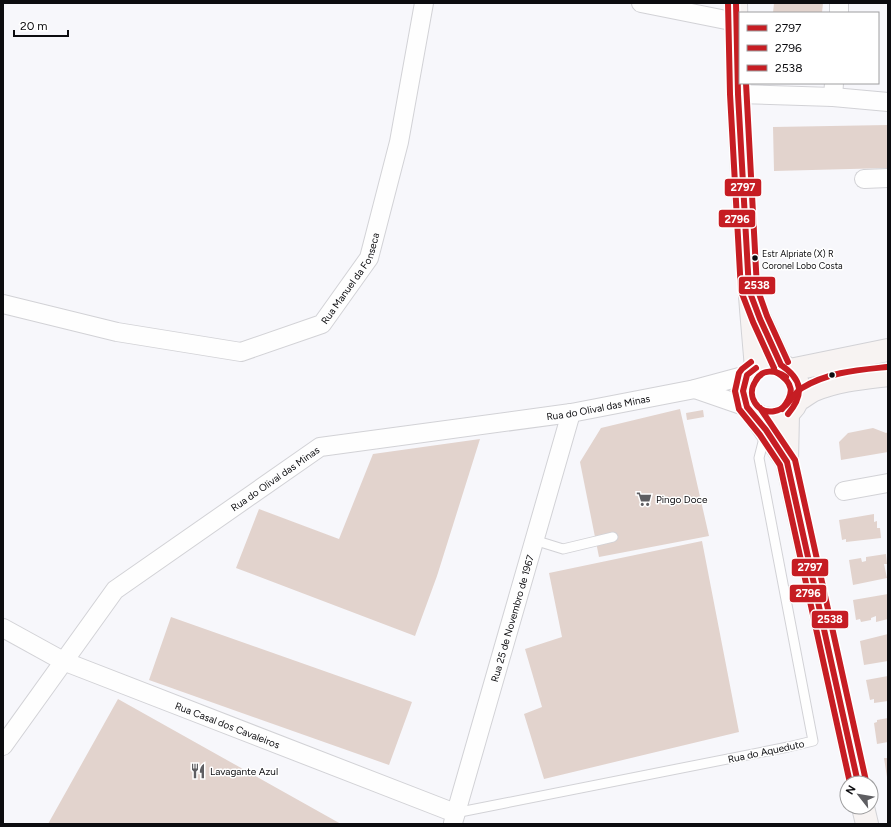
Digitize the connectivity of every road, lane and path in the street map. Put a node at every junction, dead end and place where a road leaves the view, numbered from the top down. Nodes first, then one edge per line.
1 (424, 3) edge
2 (641, 3) edge
3 (736, 13) edge
4 (833, 90) edge
5 (738, 94) junction
6 (888, 102) edge
7 (888, 178) edge
8 (864, 179) dead end
9 (748, 290) junction
10 (3, 304) edge
11 (888, 350) edge
12 (786, 367) junction
13 (752, 372) junction
14 (888, 376) edge
15 (695, 389) junction
16 (793, 407) junction
17 (571, 412) junction
18 (755, 416) junction
19 (787, 462) junction
20 (888, 483) edge
21 (844, 491) dead end
22 (613, 537) dead end
23 (534, 540) junction
24 (3, 628) edge
25 (63, 661) junction
26 (3, 746) edge
27 (856, 775) edge
28 (454, 818) edge

1 - 10 street, Rua Manuel da Fonseca
2 - 3 street
3 - 5 street
4 - 5 street
4 - 6 street
5 - 9 street
7 - 8 street
9 - 12 street
9 - 13 street
11 - 12 street
12 - 13 street
12 - 16 street
13 - 15 street, Rua do Olival das Minas
13 - 18 street
14 - 16 street
15 - 17 street, Rua do Olival das Minas
15 - 18 street, Rua do Olival das Minas
16 - 18 street
16 - 19 street
17 - 23 street, Rua 25 de Novembro de 1967
17 - 25 street, Rua do Olival das Minas
18 - 19 street
18 - 28 lane, Rua do Aqueduto
19 - 27 street
20 - 21 street
22 - 23 lane
23 - 28 street, Rua 25 de Novembro de 1967
24 - 25 street, Rua Casal dos Cavaleiros
25 - 26 street, Rua do Olival das Minas
25 - 28 street, Rua Casal dos Cavaleiros

